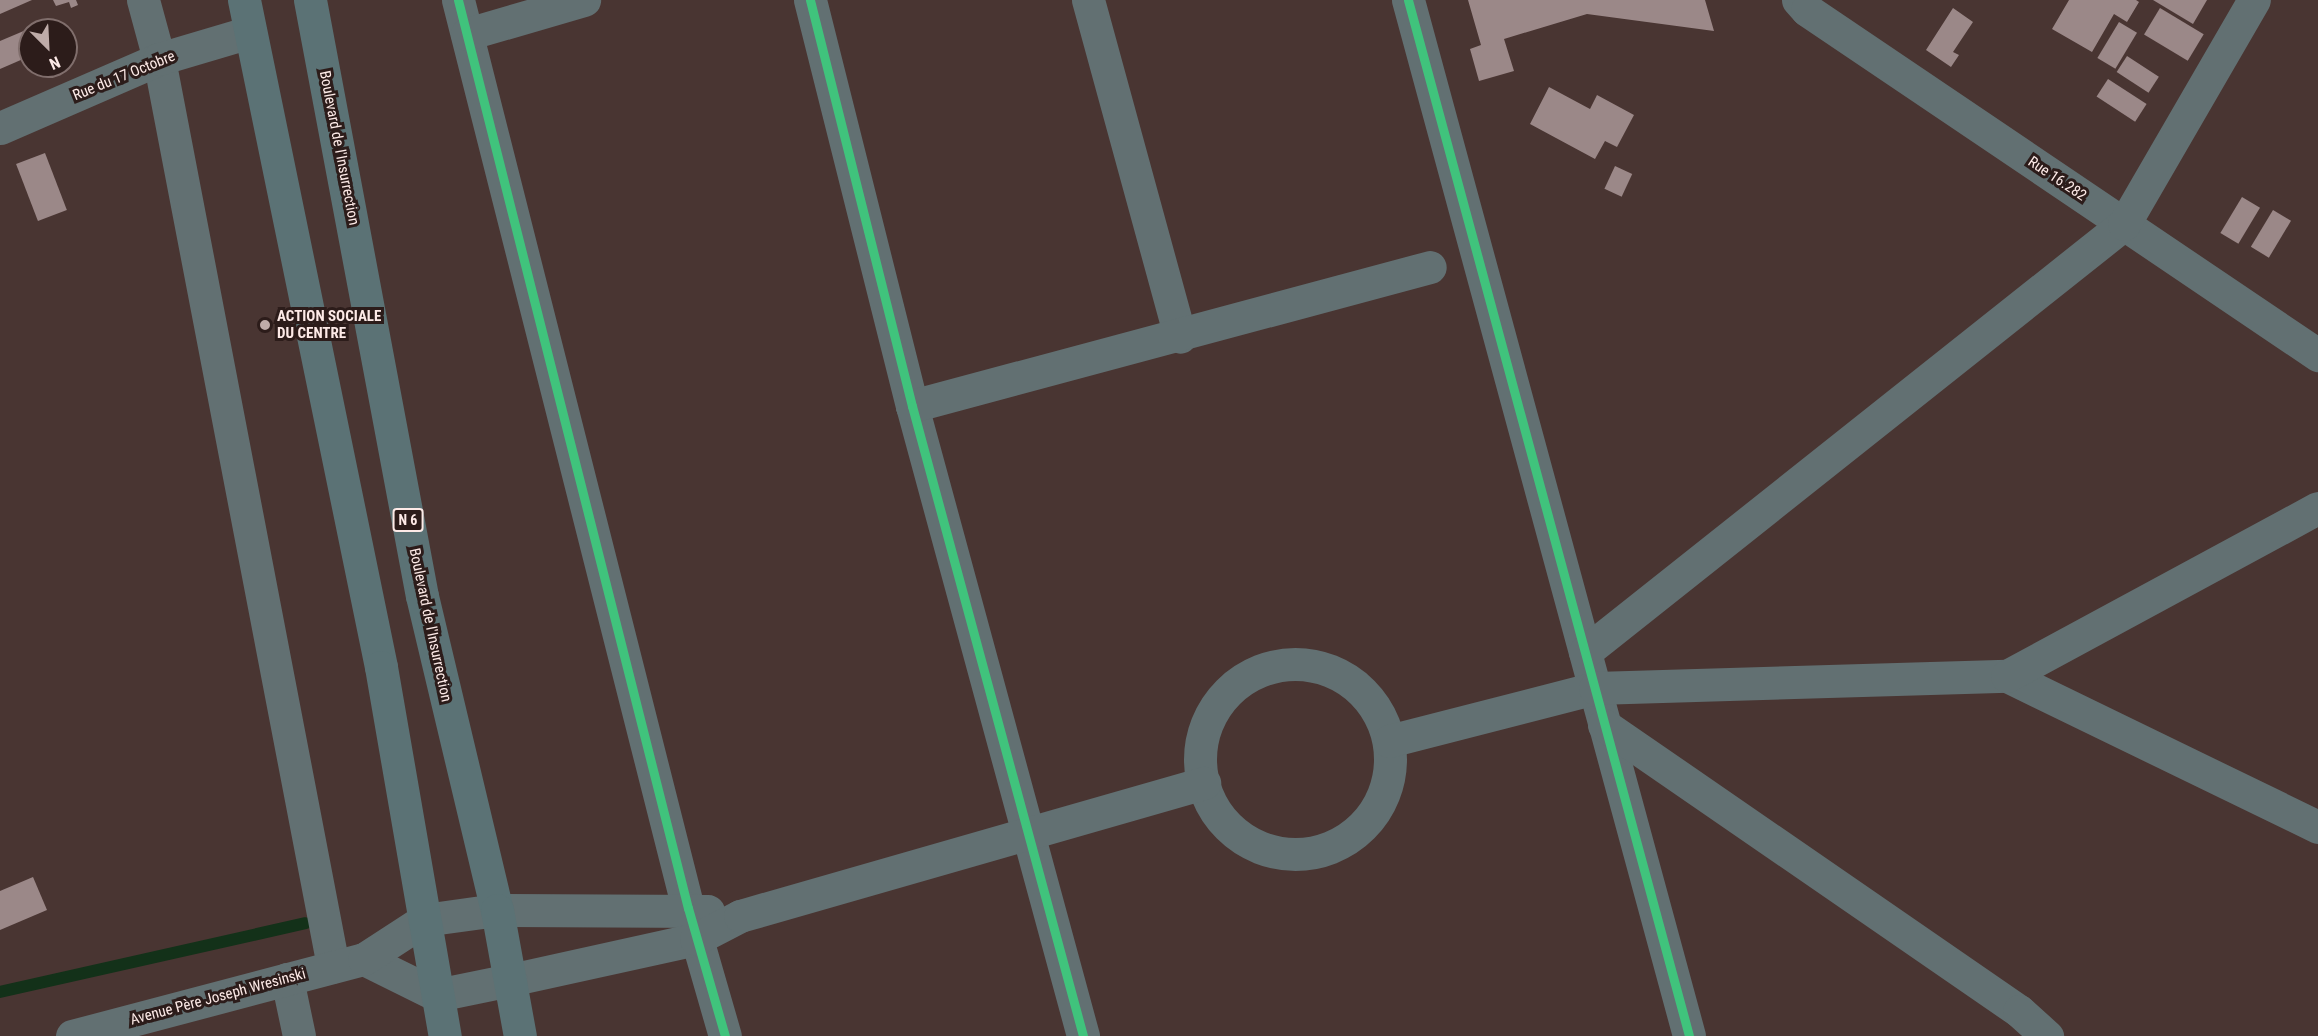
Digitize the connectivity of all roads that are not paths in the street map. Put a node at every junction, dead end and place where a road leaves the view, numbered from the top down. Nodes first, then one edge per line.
1 (143, 0) edge
2 (244, 0) edge
3 (310, 0) edge
4 (458, 0) edge
5 (584, 0) edge
6 (810, 0) edge
7 (1088, 0) edge
8 (1408, 0) edge
9 (1798, 0) edge
10 (2254, 0) edge
11 (250, 32) junction
12 (467, 34) junction
13 (159, 59) junction
14 (0, 128) edge
15 (2124, 224) junction
16 (1430, 267) dead end
17 (1180, 337) junction
18 (2318, 355) edge
19 (912, 406) junction
20 (2318, 508) edge
21 (1585, 652) junction
22 (2007, 676) junction
23 (1595, 688) junction
24 (1605, 725) junction
25 (1389, 741) junction
26 (1204, 783) junction
27 (2318, 827) edge
28 (1027, 833) junction
29 (688, 908) junction
30 (497, 910) junction
31 (740, 916) junction
32 (424, 920) junction
33 (696, 939) junction
34 (364, 959) junction
35 (333, 966) junction
36 (287, 979) junction
37 (510, 980) junction
38 (437, 995) junction
39 (72, 1036) edge
40 (298, 1036) edge
41 (445, 1036) edge
42 (520, 1036) edge
43 (725, 1036) edge
44 (1083, 1036) edge
45 (1689, 1036) edge
46 (2047, 1036) edge

1 - 13 street
2 - 11 main road
3 - 30 main road, Boulevard de l'Insurrection / N 6
4 - 12 street
5 - 12 street
6 - 19 street
7 - 17 street
8 - 21 street
9 - 15 street, Rue 16.282
10 - 15 street
11 - 13 street, Rue du 17 Octobre
11 - 32 main road
12 - 29 street
13 - 14 street, Rue du 17 Octobre
13 - 35 street
15 - 18 street, Rue 16.282
15 - 21 street
16 - 17 street
17 - 19 street
19 - 28 street
20 - 22 street
21 - 23 street
22 - 23 street
22 - 27 street
23 - 24 street
23 - 25 street
24 - 45 street
24 - 46 street
25 - 26 street
25 - 26 street
26 - 28 street
28 - 31 street
28 - 44 street
29 - 30 street, Avenue Père Joseph Wresinski
29 - 31 street, Avenue Père Joseph Wresinski
29 - 33 street
30 - 32 street, Avenue Père Joseph Wresinski
30 - 37 main road, Boulevard de l'Insurrection / N 6
31 - 33 street
32 - 34 street, Avenue Père Joseph Wresinski
32 - 38 main road
33 - 37 street
33 - 43 street
34 - 35 street, Avenue Père Joseph Wresinski
34 - 38 street
35 - 36 street, Avenue Père Joseph Wresinski
36 - 39 street, Avenue Père Joseph Wresinski
36 - 40 street
37 - 38 street
37 - 42 main road, Boulevard de l'Insurrection / N 6
38 - 41 main road

